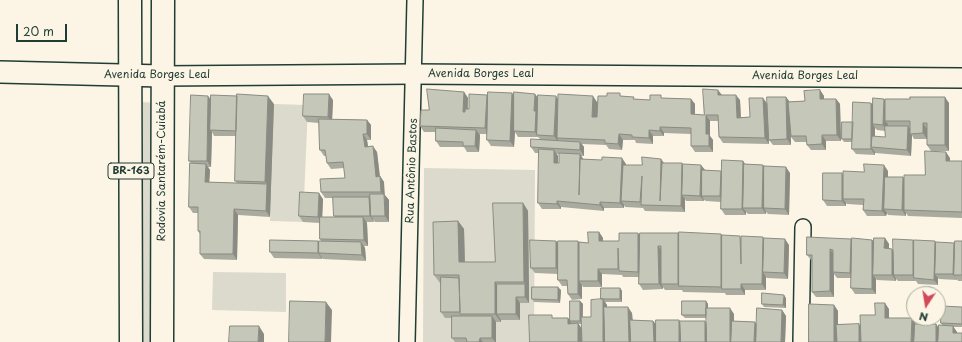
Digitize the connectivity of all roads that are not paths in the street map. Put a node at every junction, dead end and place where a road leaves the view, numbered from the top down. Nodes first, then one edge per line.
1 (130, 0) edge
2 (163, 0) edge
3 (415, 0) edge
4 (0, 72) edge
5 (414, 74) junction
6 (131, 76) junction
7 (162, 76) junction
8 (962, 78) edge
9 (803, 227) dead end
10 (130, 342) edge
11 (162, 342) edge
12 (407, 342) edge
13 (801, 342) edge

1 - 6 highway, BR-163
2 - 7 highway, Rodovia Santarém-Cuiabá / BR-163
3 - 5 street, Rua Antônio Bastos
4 - 6 main road, Avenida Borges Leal
5 - 7 street, Avenida Borges Leal
5 - 8 street, Avenida Borges Leal
5 - 12 street, Rua Antônio Bastos
6 - 7 main road, Avenida Borges Leal
6 - 10 highway, BR-163
7 - 11 highway, Rodovia Santarém-Cuiabá / BR-163
9 - 13 street

